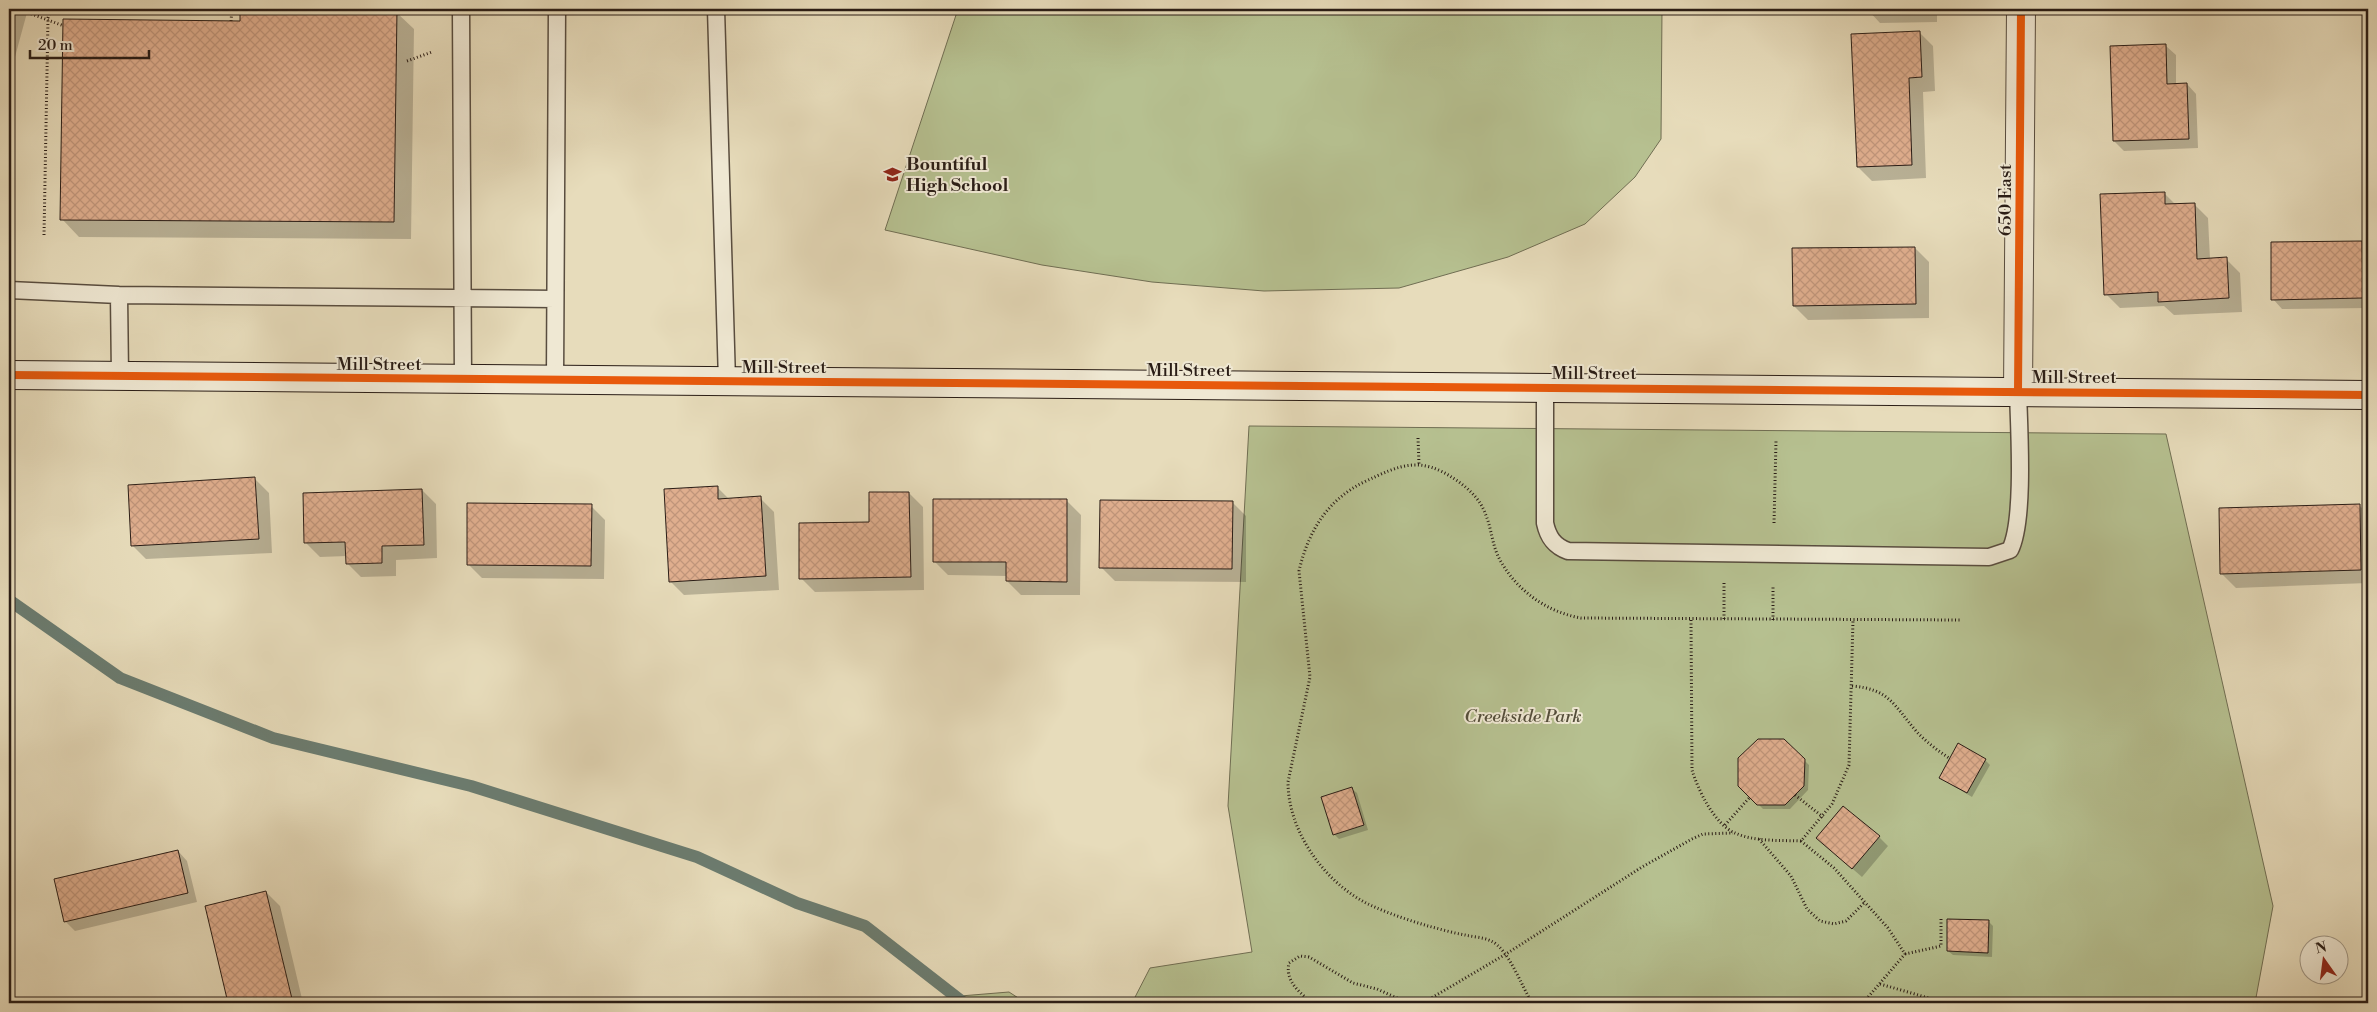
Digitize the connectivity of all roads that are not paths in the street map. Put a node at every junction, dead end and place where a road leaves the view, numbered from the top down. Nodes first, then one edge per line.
1 (461, 9) edge
2 (557, 9) edge
3 (716, 9) edge
4 (2021, 9) edge
5 (9, 290) edge
6 (119, 295) junction
7 (464, 298) junction
8 (555, 299) junction
9 (9, 375) edge
10 (120, 376) junction
11 (463, 379) junction
12 (554, 380) junction
13 (727, 381) junction
14 (1545, 388) junction
15 (2018, 392) junction
16 (2368, 395) edge

1 - 7 lane
2 - 8 lane
3 - 13 lane
4 - 15 street, 650 East
5 - 6 lane
6 - 7 lane
6 - 10 lane
7 - 8 lane
7 - 11 lane
8 - 12 lane
9 - 10 street, Mill Street
10 - 11 street, Mill Street
11 - 12 street, Mill Street
12 - 13 street, Mill Street
13 - 14 street, Mill Street
14 - 15 street, Mill Street
14 - 15 lane
15 - 16 street, Mill Street

